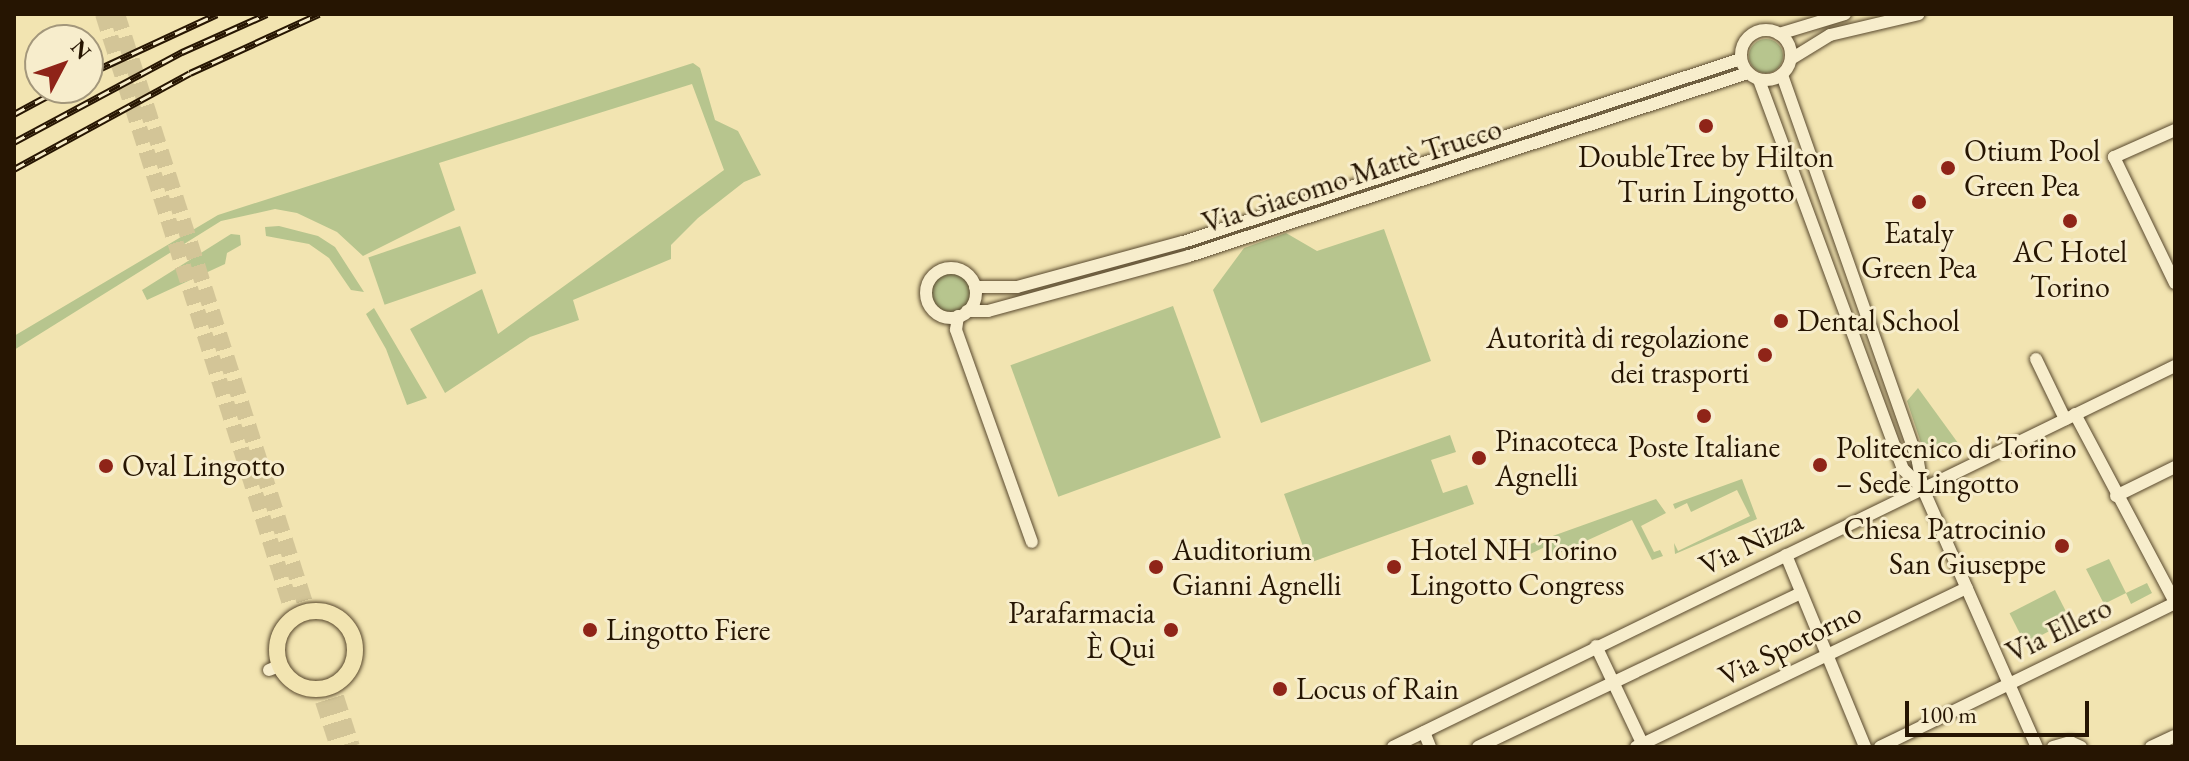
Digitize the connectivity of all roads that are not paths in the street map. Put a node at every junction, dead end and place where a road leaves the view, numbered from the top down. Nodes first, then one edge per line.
1 (1845, 14) edge
2 (1919, 14) edge
3 (1779, 34) junction
4 (1741, 59) junction
5 (1791, 59) junction
6 (1782, 75) junction
7 (1754, 76) junction
8 (2175, 130) edge
9 (2175, 283) edge
10 (975, 287) junction
11 (963, 314) junction
12 (2036, 359) dead end
13 (2175, 366) edge
14 (2070, 416) junction
15 (2175, 467) edge
16 (1923, 489) junction
17 (2116, 496) junction
18 (1032, 542) dead end
19 (1786, 555) junction
20 (1967, 588) junction
21 (1801, 593) junction
22 (2175, 602) edge
23 (1596, 646) junction
24 (1827, 655) junction
25 (2009, 683) junction
26 (1613, 684) junction
27 (328, 693) joint
28 (1424, 732) junction
29 (2175, 736) edge
30 (1641, 746) edge
31 (1393, 747) edge
32 (1430, 747) edge
33 (1478, 747) edge
34 (1865, 747) edge
35 (1880, 747) edge
36 (2037, 747) edge
37 (2053, 747) edge
38 (2081, 747) edge
39 (2151, 747) edge

1 - 3 street
2 - 5 street
3 - 4 street
3 - 5 street
4 - 7 street
4 - 10 street, Via Giacomo Mattè Trucco
5 - 6 street
6 - 7 street
6 - 16 street
7 - 11 street, Via Giacomo Mattè Trucco
7 - 16 street
8 - 9 street
10 - 11 street
10 - 11 street
11 - 18 street
12 - 14 street
13 - 14 street, Via Nizza
14 - 16 street, Via Nizza
14 - 17 street
15 - 17 street
16 - 19 street, Via Nizza
16 - 20 street
17 - 22 street
19 - 21 street
19 - 23 street, Via Nizza
20 - 24 street, Via Spotorno
20 - 25 street
21 - 24 street
21 - 26 street
22 - 25 street, Via Ellero
23 - 26 street
23 - 28 street, Via Nizza
24 - 30 street, Via Spotorno
24 - 34 street
25 - 35 street, Via Ellero
25 - 36 street
26 - 30 street
26 - 33 street
27 - 27 main road
28 - 31 street, Via Nizza
28 - 32 street
29 - 39 street
37 - 38 street

